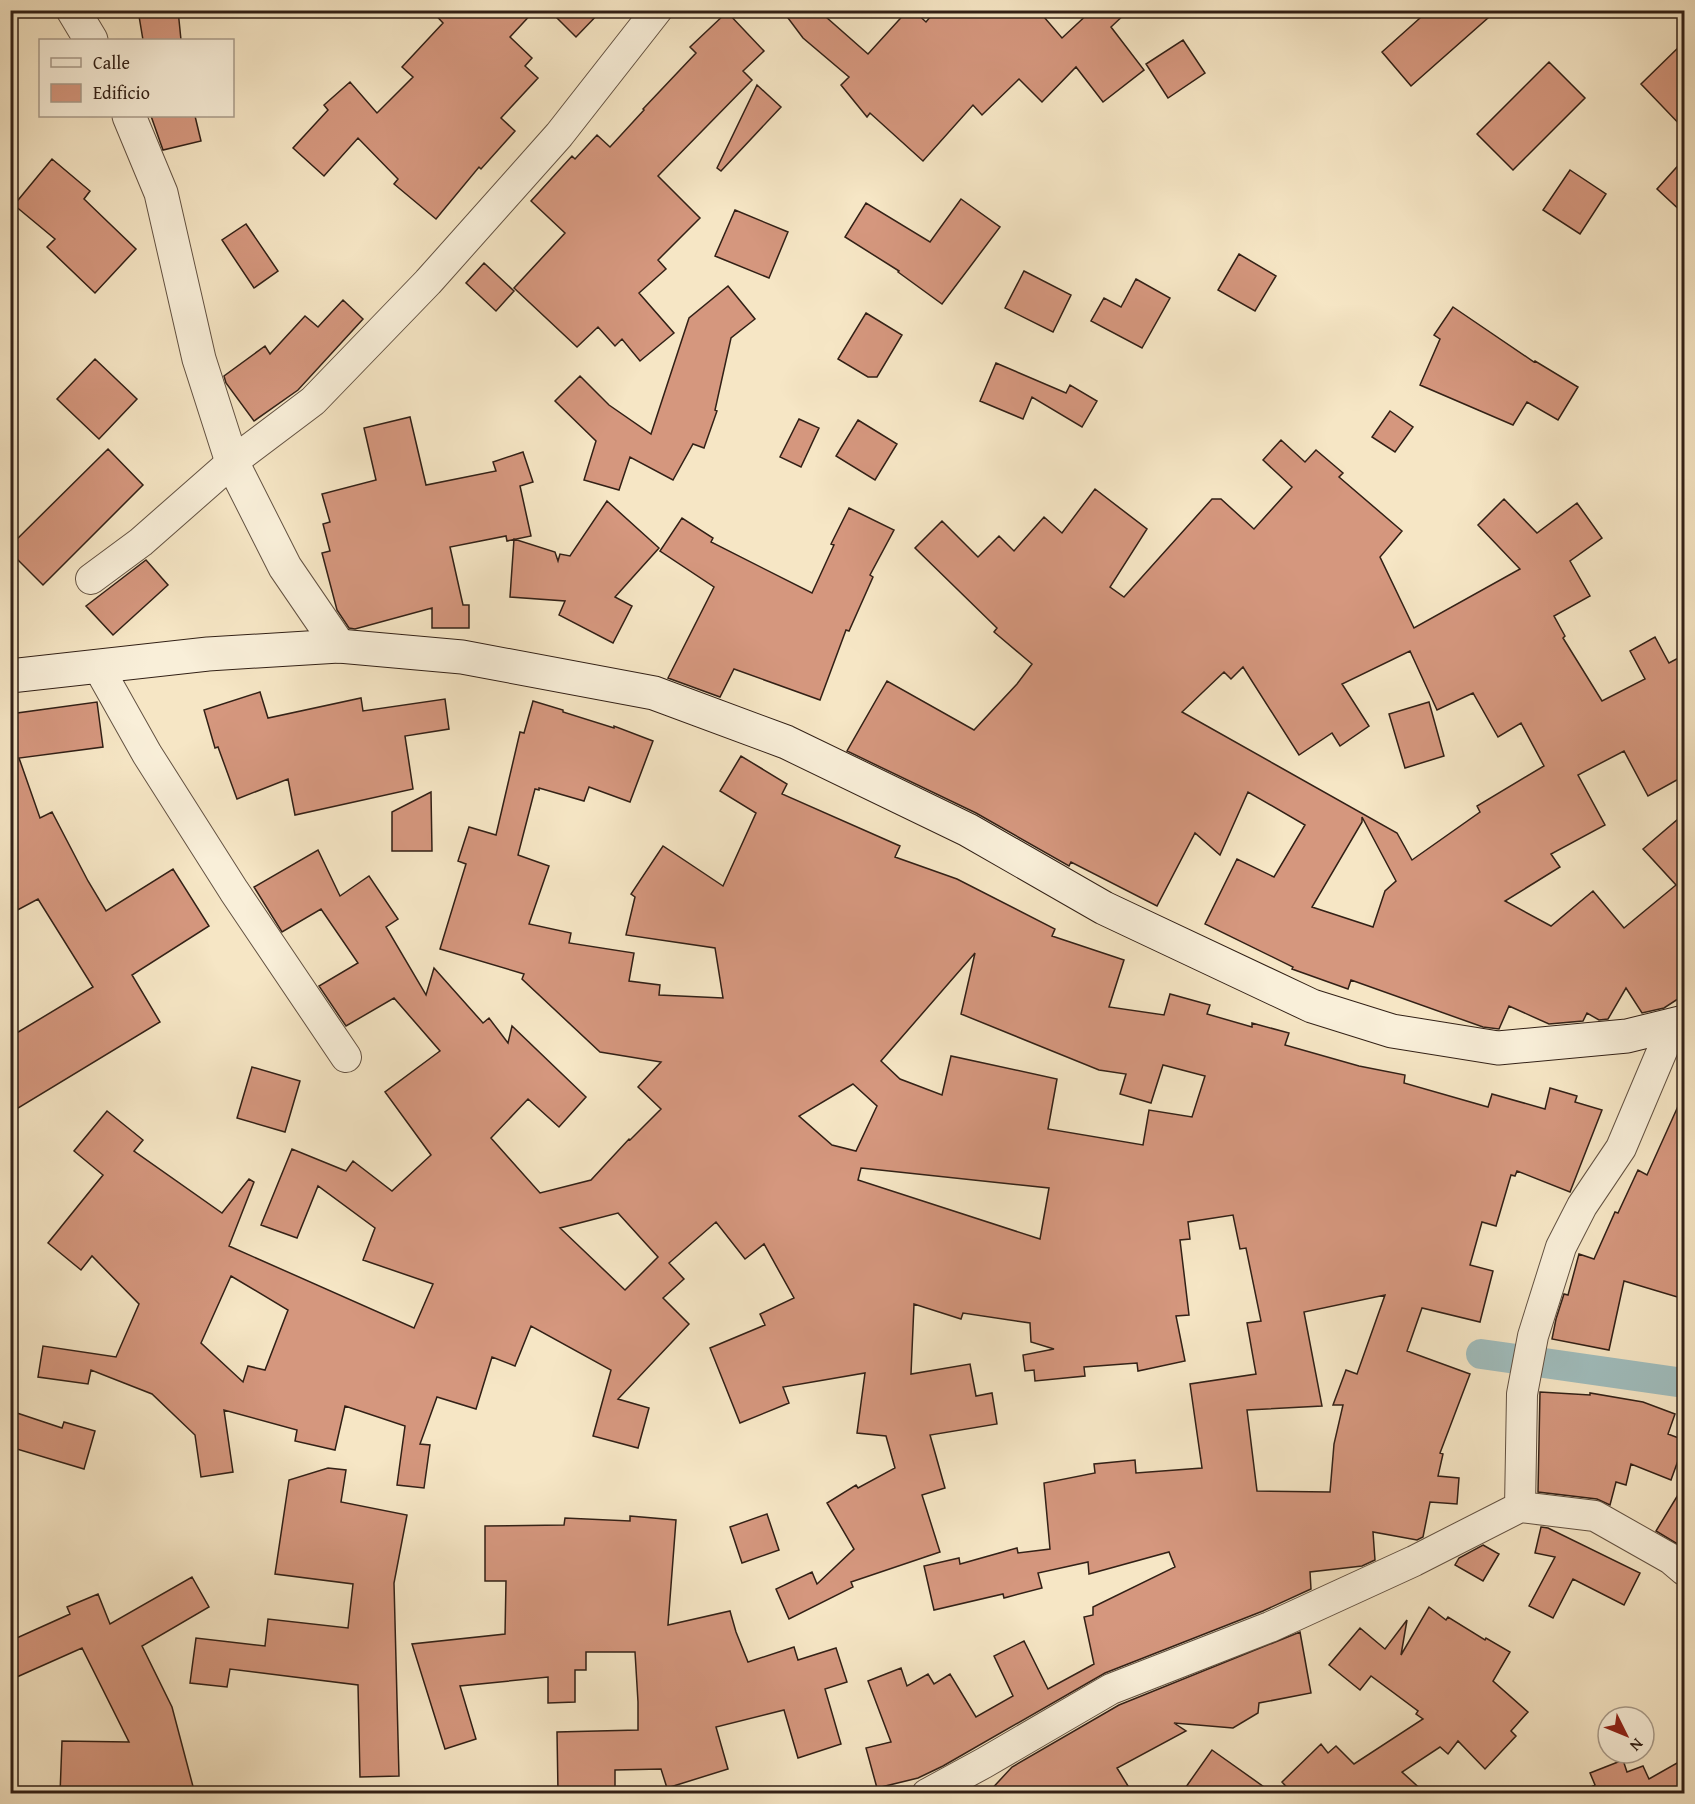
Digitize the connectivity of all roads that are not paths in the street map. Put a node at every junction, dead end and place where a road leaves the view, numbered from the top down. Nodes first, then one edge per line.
1 (73, 10) edge
2 (657, 10) edge
3 (90, 39) edge
4 (129, 117) edge
5 (232, 462) junction
6 (91, 579) dead end
7 (339, 646) junction
8 (97, 665) junction
9 (10, 676) edge
10 (1679, 1023) edge
11 (346, 1057) dead end
12 (1520, 1507) junction
13 (1684, 1570) edge
14 (927, 1794) edge

1 - 3 main road
2 - 5 street
4 - 5 main road
5 - 6 street
5 - 7 main road
7 - 8 main road
7 - 10 main road
8 - 9 main road
8 - 11 street
10 - 12 street
12 - 13 street
12 - 14 street

